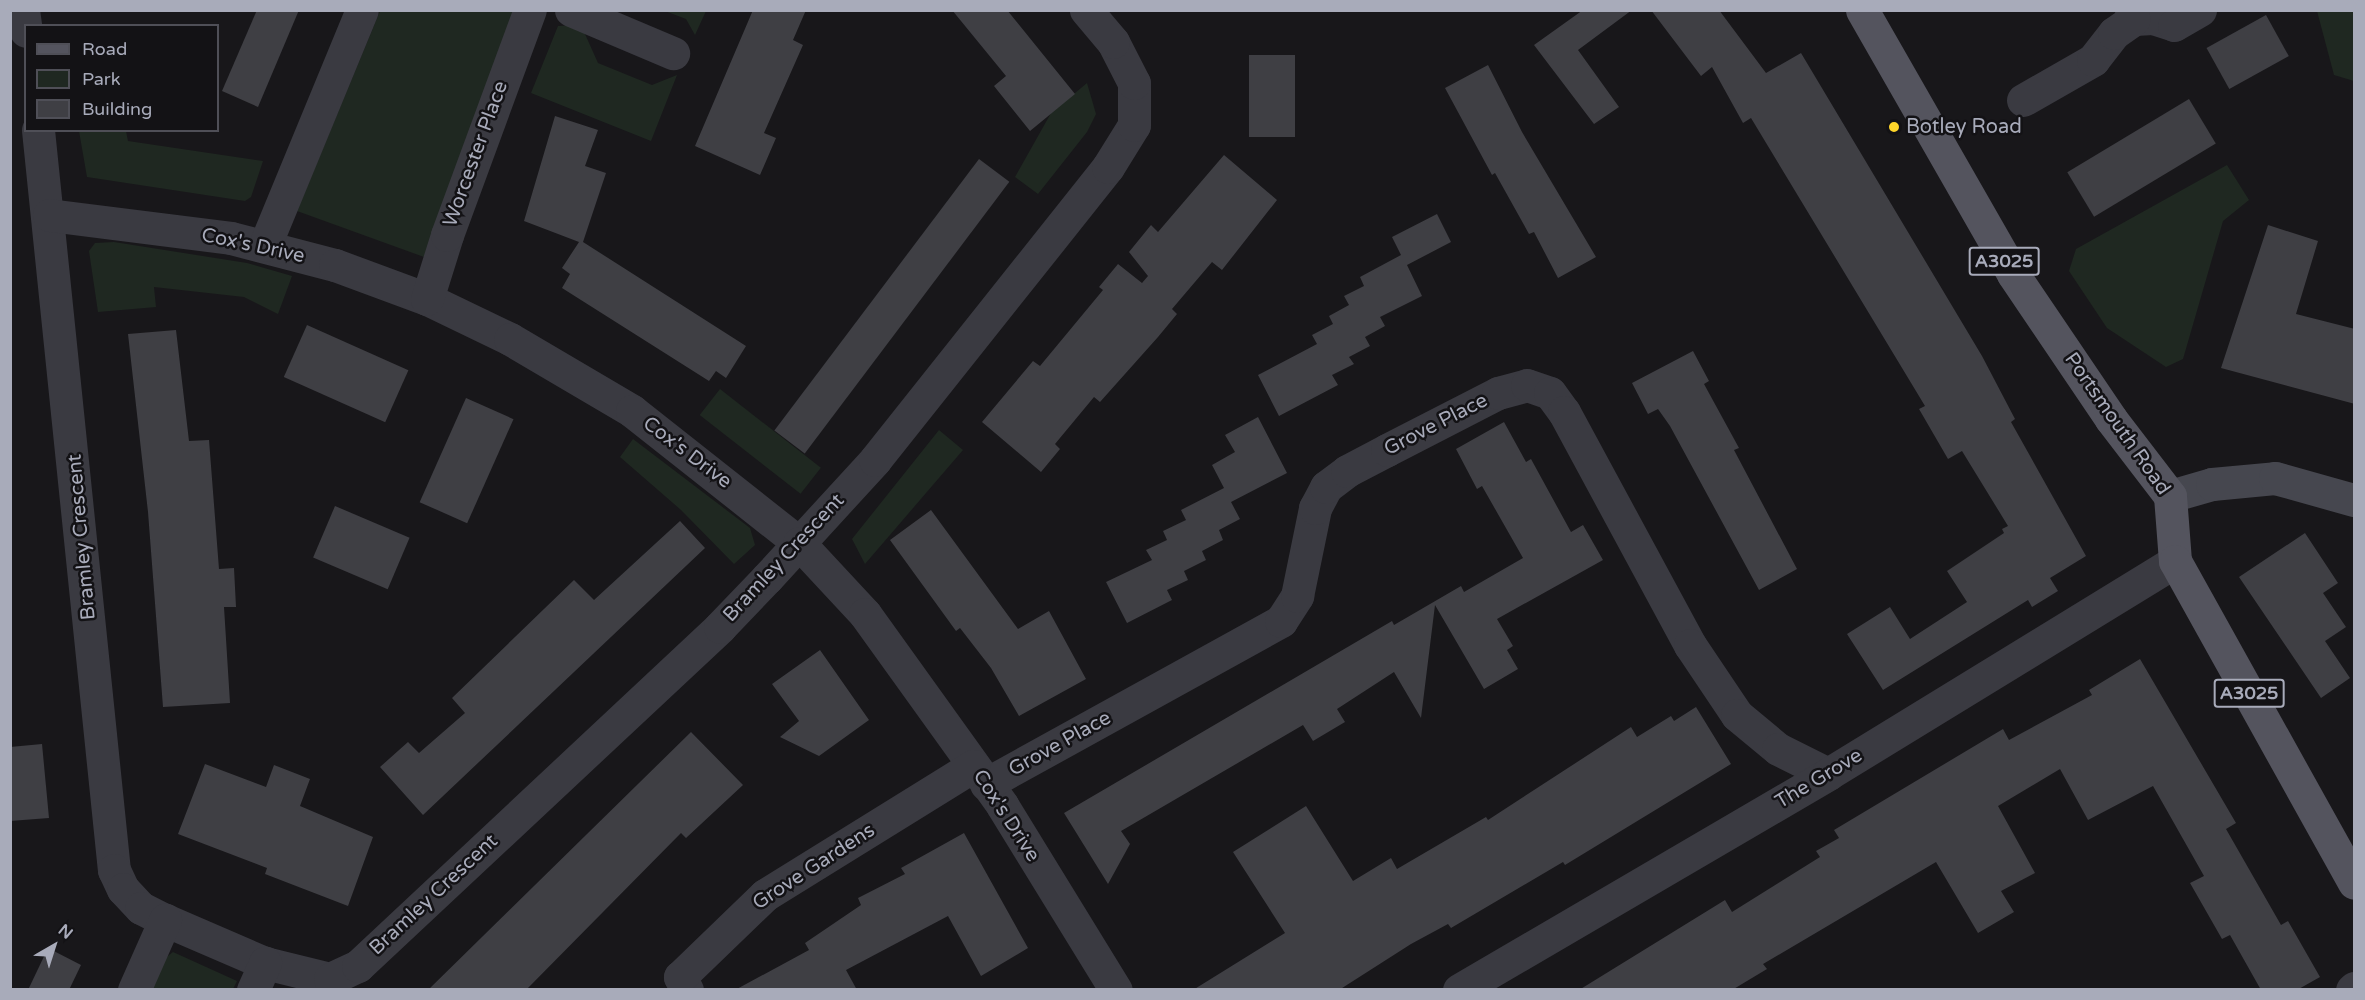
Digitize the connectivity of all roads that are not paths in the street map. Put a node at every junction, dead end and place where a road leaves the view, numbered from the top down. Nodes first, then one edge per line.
1 (362, 10) edge
2 (530, 10) edge
3 (571, 10) edge
4 (1086, 10) edge
5 (1862, 10) edge
6 (2133, 15) edge
7 (2187, 18) edge
8 (673, 53) dead end
9 (2023, 100) dead end
10 (38, 132) edge
11 (49, 215) junction
12 (265, 245) junction
13 (427, 299) junction
14 (2170, 496) junction
15 (2355, 500) edge
16 (799, 543) junction
17 (2175, 561) junction
18 (1828, 774) junction
19 (980, 775) junction
20 (2355, 882) edge
21 (165, 920) junction
22 (259, 976) edge
23 (134, 990) edge
24 (687, 990) edge
25 (1116, 990) edge
26 (1459, 990) edge

1 - 12 street
2 - 13 street, Worcester Place
3 - 8 street
4 - 16 street, Bramley Crescent
5 - 14 main road, Portsmouth Road / A3025
6 - 7 street
6 - 9 street
10 - 11 street, Bramley Crescent
11 - 12 street, Cox's Drive
11 - 21 street, Bramley Crescent
12 - 13 street, Cox's Drive
13 - 16 street, Cox's Drive
14 - 15 main road
14 - 17 main road, Portsmouth Road / A3025
16 - 19 street, Cox's Drive
16 - 22 street, Bramley Crescent
17 - 18 street, The Grove
17 - 20 main road, Portsmouth Road / A3025
18 - 19 street, Grove Place
18 - 26 street, The Grove
19 - 24 street, Grove Gardens
19 - 25 street, Cox's Drive
21 - 22 street, Bramley Crescent
21 - 23 street

